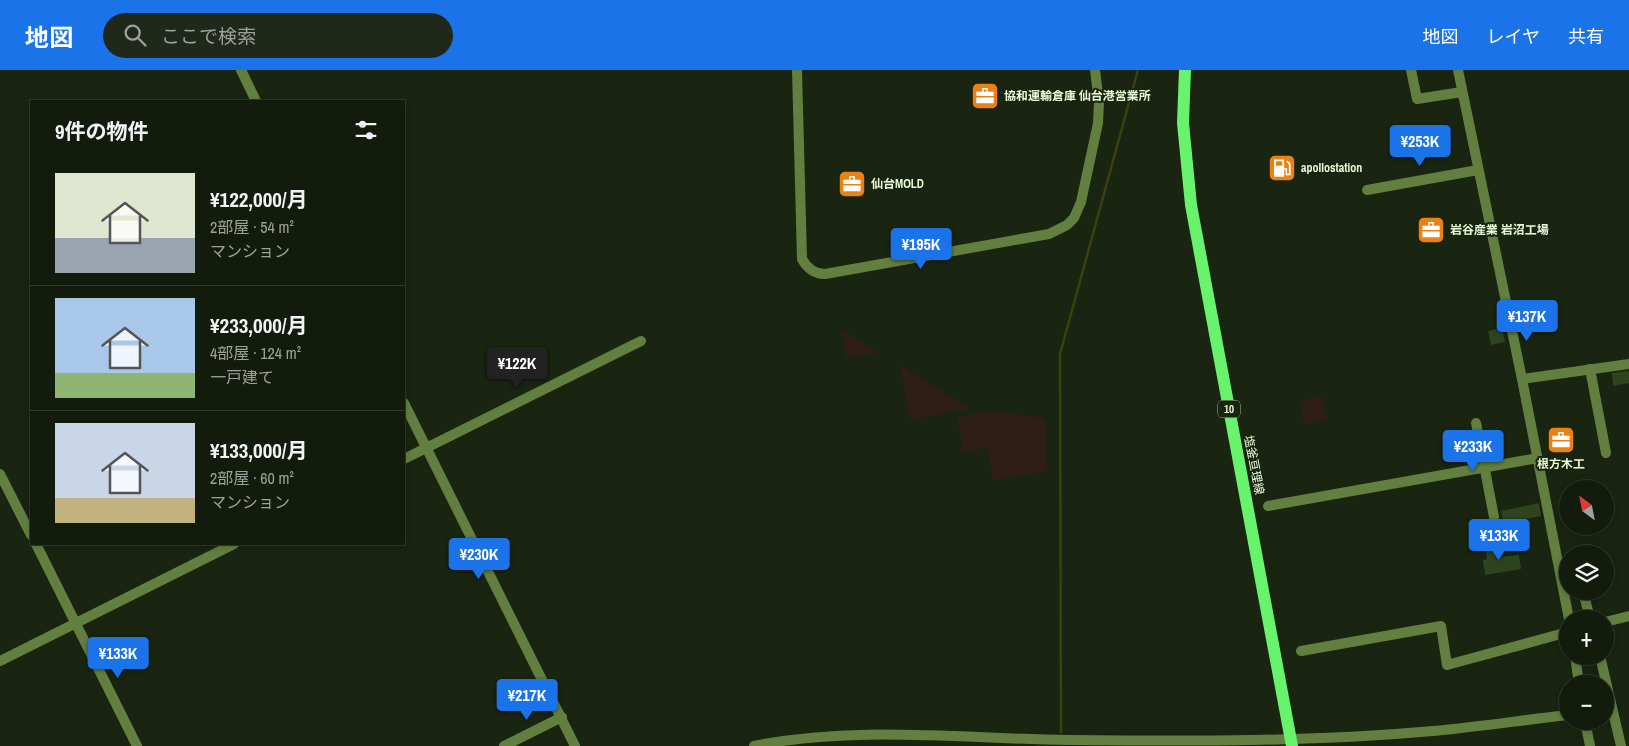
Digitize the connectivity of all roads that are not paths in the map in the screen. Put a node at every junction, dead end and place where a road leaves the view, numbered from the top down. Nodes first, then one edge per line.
1 (242, 70) edge
2 (797, 70) edge
3 (1095, 70) edge
4 (1185, 70) edge
5 (1411, 70) edge
6 (1458, 70) edge
7 (1462, 92) junction
8 (256, 100) edge
9 (1478, 170) junction
10 (1367, 190) dead end
11 (641, 341) dead end
12 (1629, 364) edge
13 (1590, 369) junction
14 (1522, 379) junction
15 (405, 405) edge
16 (1476, 422) dead end
17 (426, 448) junction
18 (1606, 453) dead end
19 (405, 458) edge
20 (1538, 458) junction
21 (1485, 468) junction
22 (0, 474) edge
23 (1268, 506) dead end
24 (1494, 517) dead end
25 (30, 533) edge
26 (37, 545) edge
27 (232, 545) edge
28 (1559, 545) edge
29 (1629, 616) edge
30 (1614, 620) edge
31 (76, 623) junction
32 (1559, 634) edge
33 (1301, 651) dead end
34 (0, 661) edge
35 (1602, 665) edge
36 (1559, 716) edge
37 (562, 718) junction
38 (1587, 730) edge
39 (1291, 742) edge
40 (137, 746) edge
41 (504, 746) edge
42 (575, 746) edge
43 (754, 746) edge
44 (1590, 746) edge
45 (1622, 746) edge

1 - 8 street
2 - 3 street
4 - 39 main road, 塩釜亘理線 / 10
5 - 7 street
6 - 7 street
7 - 9 street
9 - 10 street
9 - 14 street
11 - 17 street
12 - 13 street
13 - 14 street
13 - 18 street
14 - 20 street
15 - 17 street
16 - 21 street
17 - 19 street
17 - 37 street
20 - 21 street
20 - 28 street
21 - 23 street
21 - 24 street
22 - 25 street
26 - 31 street
27 - 31 street
29 - 30 street
31 - 34 street
31 - 40 street
32 - 33 street
35 - 45 street
36 - 39 street
37 - 41 street
37 - 42 street
38 - 44 street
39 - 43 street

